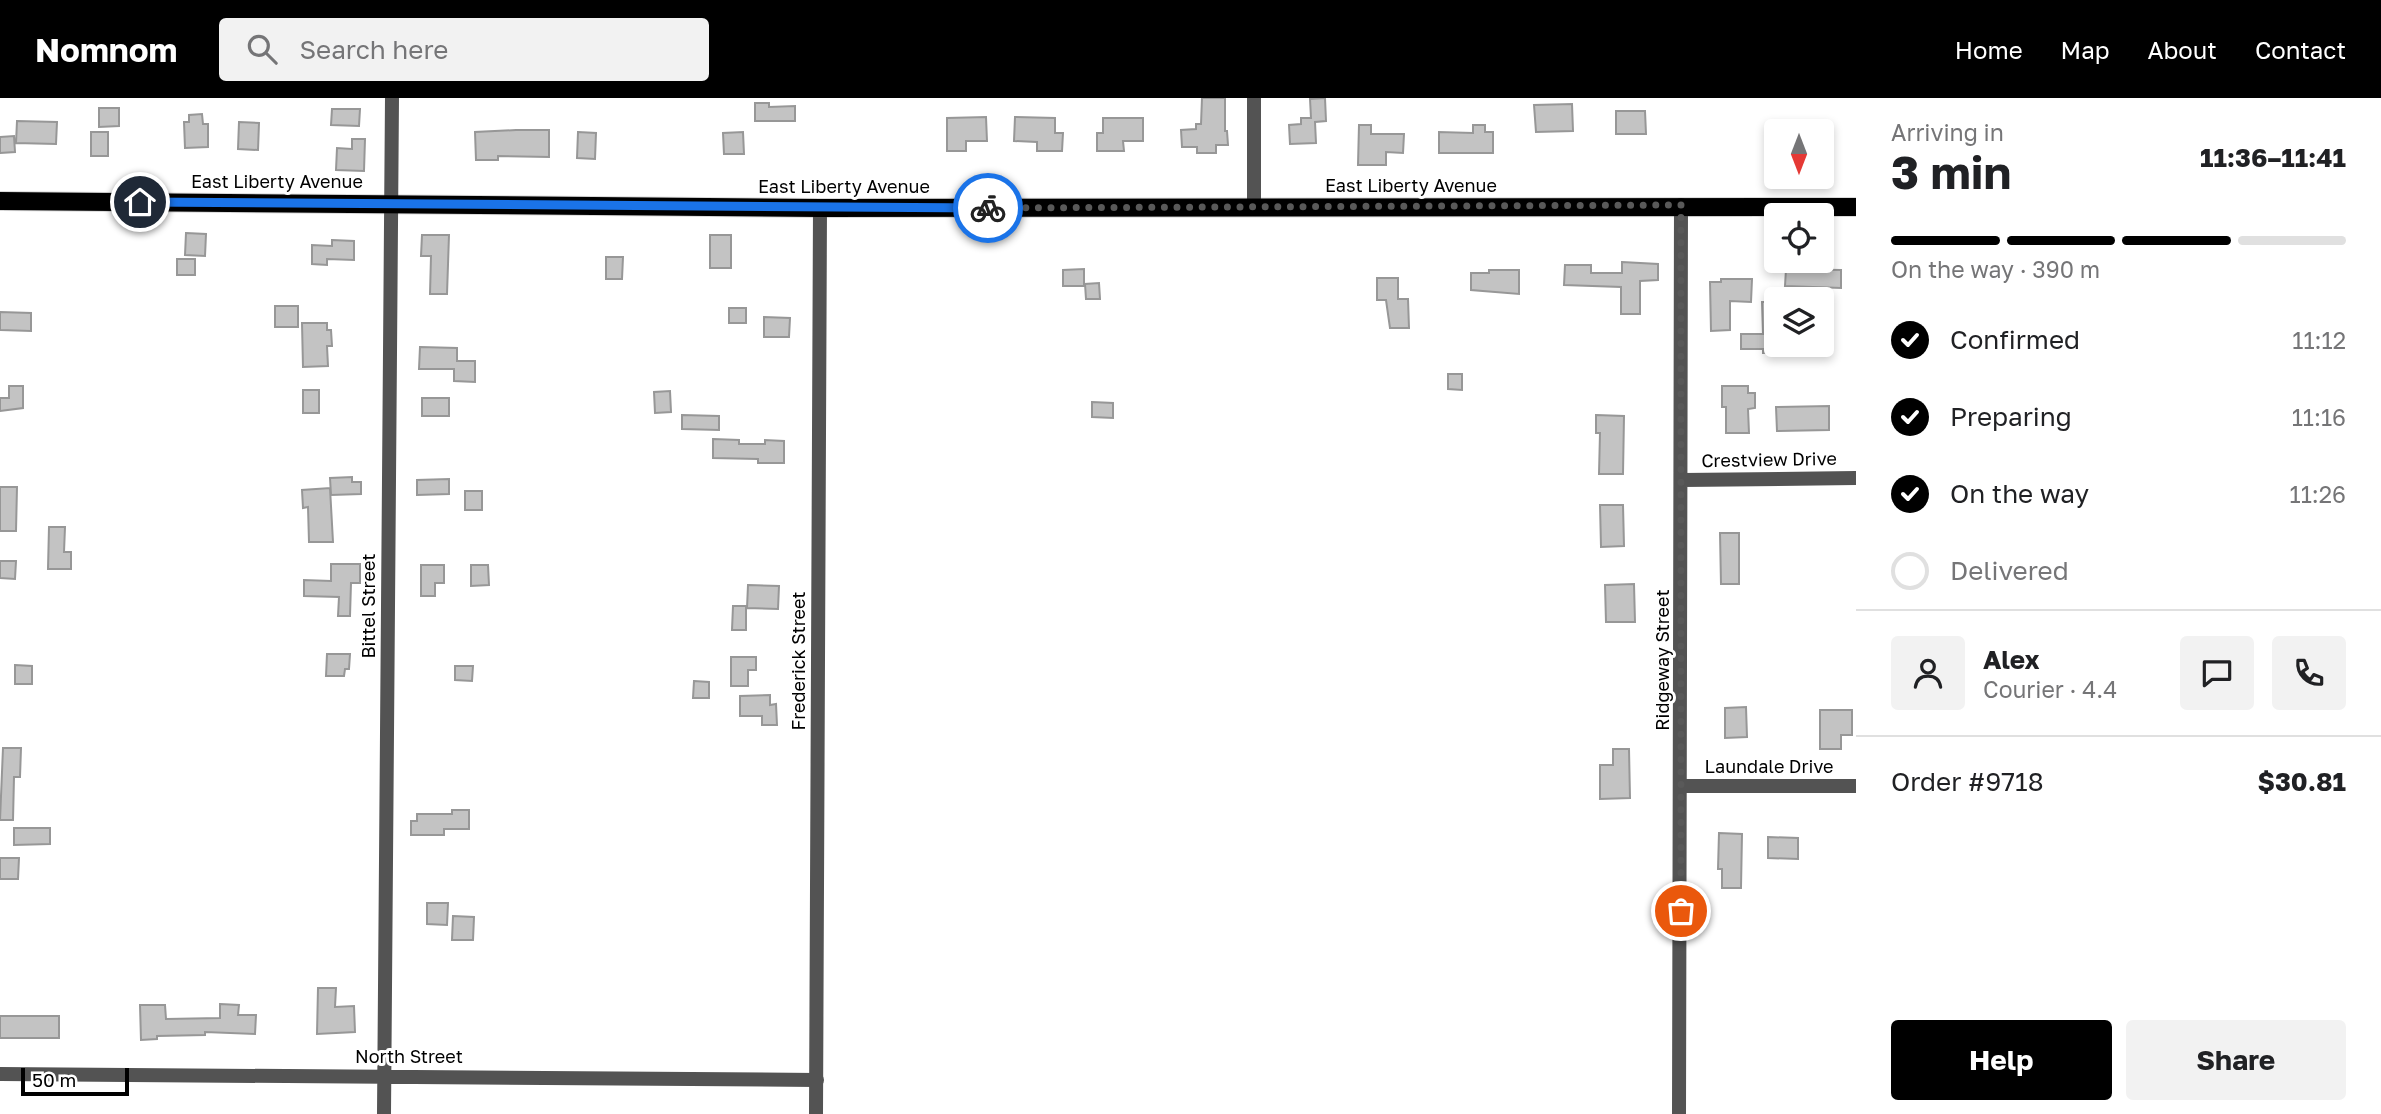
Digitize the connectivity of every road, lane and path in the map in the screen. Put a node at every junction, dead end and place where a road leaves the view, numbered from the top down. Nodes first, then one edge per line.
1 (392, 98) edge
2 (1254, 98) edge
3 (0, 201) edge
4 (392, 204) junction
5 (1681, 205) junction
6 (1856, 207) edge
7 (820, 208) junction
8 (1254, 208) junction
9 (1856, 478) edge
10 (1683, 480) junction
11 (1682, 786) junction
12 (1856, 786) edge
13 (0, 1074) edge
14 (384, 1076) junction
15 (817, 1080) junction
16 (384, 1114) edge
17 (816, 1114) edge
18 (1679, 1114) edge

1 - 4 street, Bittel Street
2 - 8 street
3 - 4 main road, East Liberty Avenue
4 - 7 main road, East Liberty Avenue
4 - 14 street, Bittel Street
5 - 6 main road, East Liberty Avenue
5 - 8 main road, East Liberty Avenue
5 - 10 street, Ridgeway Street
7 - 8 main road, East Liberty Avenue
7 - 15 street, Frederick Street
9 - 10 street, Crestview Drive
10 - 11 street, Ridgeway Street
11 - 12 street, Laundale Drive
11 - 18 street, Ridgeway Street
13 - 14 street, North Street
14 - 15 street, North Street
14 - 16 street, Bittel Street
15 - 17 street, Frederick Street

